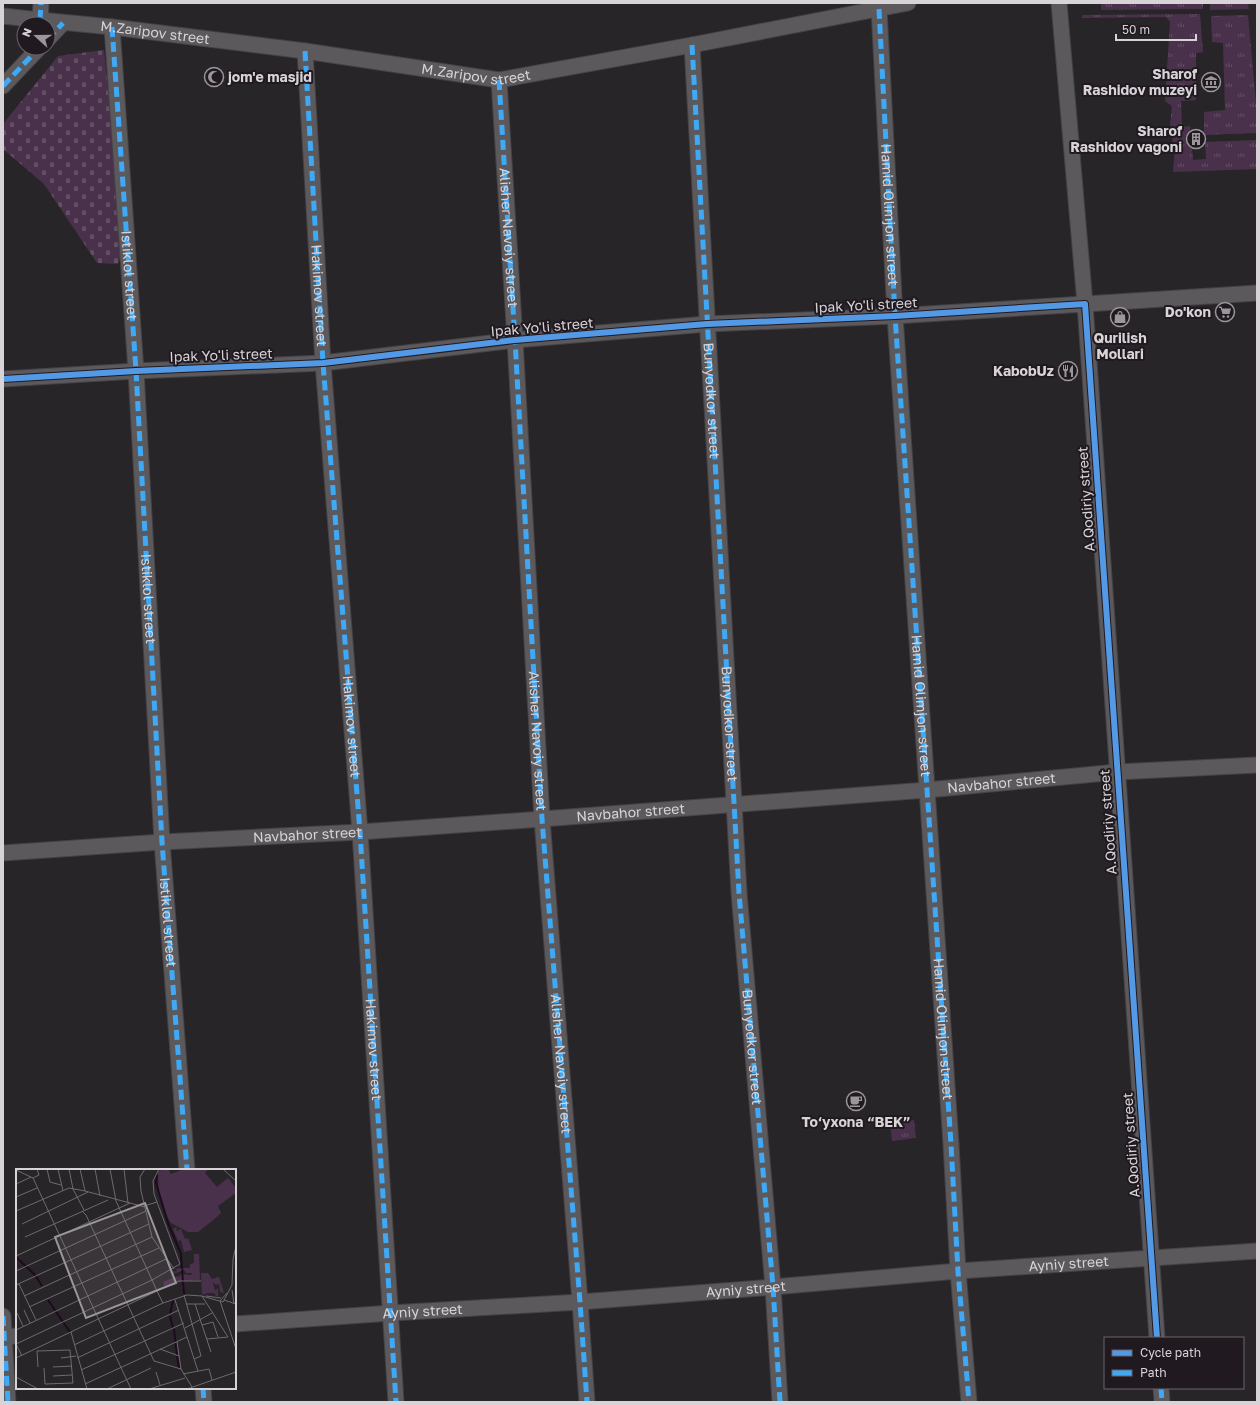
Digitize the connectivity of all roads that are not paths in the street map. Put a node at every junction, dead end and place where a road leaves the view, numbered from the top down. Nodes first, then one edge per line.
1 (42, 3) edge
2 (908, 3) edge
3 (1059, 3) edge
4 (879, 9) junction
5 (3, 16) edge
6 (40, 16) edge
7 (16, 17) edge
8 (56, 21) edge
9 (63, 22) junction
10 (112, 27) junction
11 (56, 30) edge
12 (692, 45) junction
13 (305, 50) junction
14 (31, 56) edge
15 (499, 80) junction
16 (3, 86) edge
17 (1257, 293) edge
18 (1085, 304) junction
19 (895, 316) junction
20 (707, 324) junction
21 (515, 340) junction
22 (323, 363) junction
23 (136, 371) junction
24 (3, 379) edge
25 (1257, 765) edge
26 (1117, 772) junction
27 (927, 790) junction
28 (734, 805) junction
29 (542, 819) junction
30 (360, 832) junction
31 (162, 842) junction
32 (3, 853) edge
33 (187, 1169) edge
34 (1257, 1250) edge
35 (1151, 1257) junction
36 (958, 1271) junction
37 (773, 1287) junction
38 (580, 1302) junction
39 (391, 1313) junction
40 (3, 1316) edge
41 (236, 1324) edge
42 (8, 1337) edge
43 (1157, 1337) edge
44 (203, 1389) edge
45 (1161, 1389) edge
46 (8, 1402) edge
47 (204, 1402) edge
48 (396, 1402) edge
49 (587, 1402) edge
50 (780, 1402) edge
51 (969, 1402) edge
52 (1162, 1402) edge

1 - 6 street
2 - 4 street, M.Zaripov street
3 - 18 street, A.Qodiriy street
4 - 12 street, M.Zaripov street
4 - 19 street, Hamid Olimjon street
5 - 7 street, M.Zaripov street
8 - 9 street, M.Zaripov street
9 - 10 street, M.Zaripov street
9 - 11 street
10 - 13 street, M.Zaripov street
10 - 23 street, Istiklol street
12 - 15 street, M.Zaripov street
12 - 20 street, Bunyodkor street
13 - 15 street, M.Zaripov street
13 - 22 street, Hakimov street
14 - 16 street
15 - 21 street, Alisher Navoiy street
17 - 18 street, Ipak Yo'li street
18 - 19 street, Ipak Yo'li street
18 - 26 street, A.Qodiriy street
19 - 20 street, Ipak Yo'li street
19 - 27 street, Hamid Olimjon street
20 - 21 street, Ipak Yo'li street
20 - 28 street, Bunyodkor street
21 - 22 street, Ipak Yo'li street
21 - 29 street, Alisher Navoiy street
22 - 23 street, Ipak Yo'li street
22 - 30 street, Hakimov street
23 - 24 street, Ipak Yo'li street
23 - 31 street, Istiklol street
25 - 26 street, Navbahor street
26 - 27 street, Navbahor street
26 - 35 street, A.Qodiriy street
27 - 28 street, Navbahor street
27 - 36 street, Hamid Olimjon street
28 - 29 street, Navbahor street
28 - 37 street, Bunyodkor street
29 - 30 street, Navbahor street
29 - 38 street, Alisher Navoiy street
30 - 31 street, Navbahor street
30 - 39 street, Hakimov street
31 - 32 street, Navbahor street
31 - 33 street, Istiklol street
34 - 35 street, Ayniy street
35 - 36 street, Ayniy street
35 - 43 street, A.Qodiriy street
36 - 37 street, Ayniy street
36 - 51 street, Hamid Olimjon street
37 - 38 street, Ayniy street
37 - 50 street, Bunyodkor street
38 - 39 street, Ayniy street
38 - 49 street, Alisher Navoiy street
39 - 41 street, Ayniy street
39 - 48 street, Hakimov street
40 - 42 street
42 - 46 street
44 - 47 street
45 - 52 street

